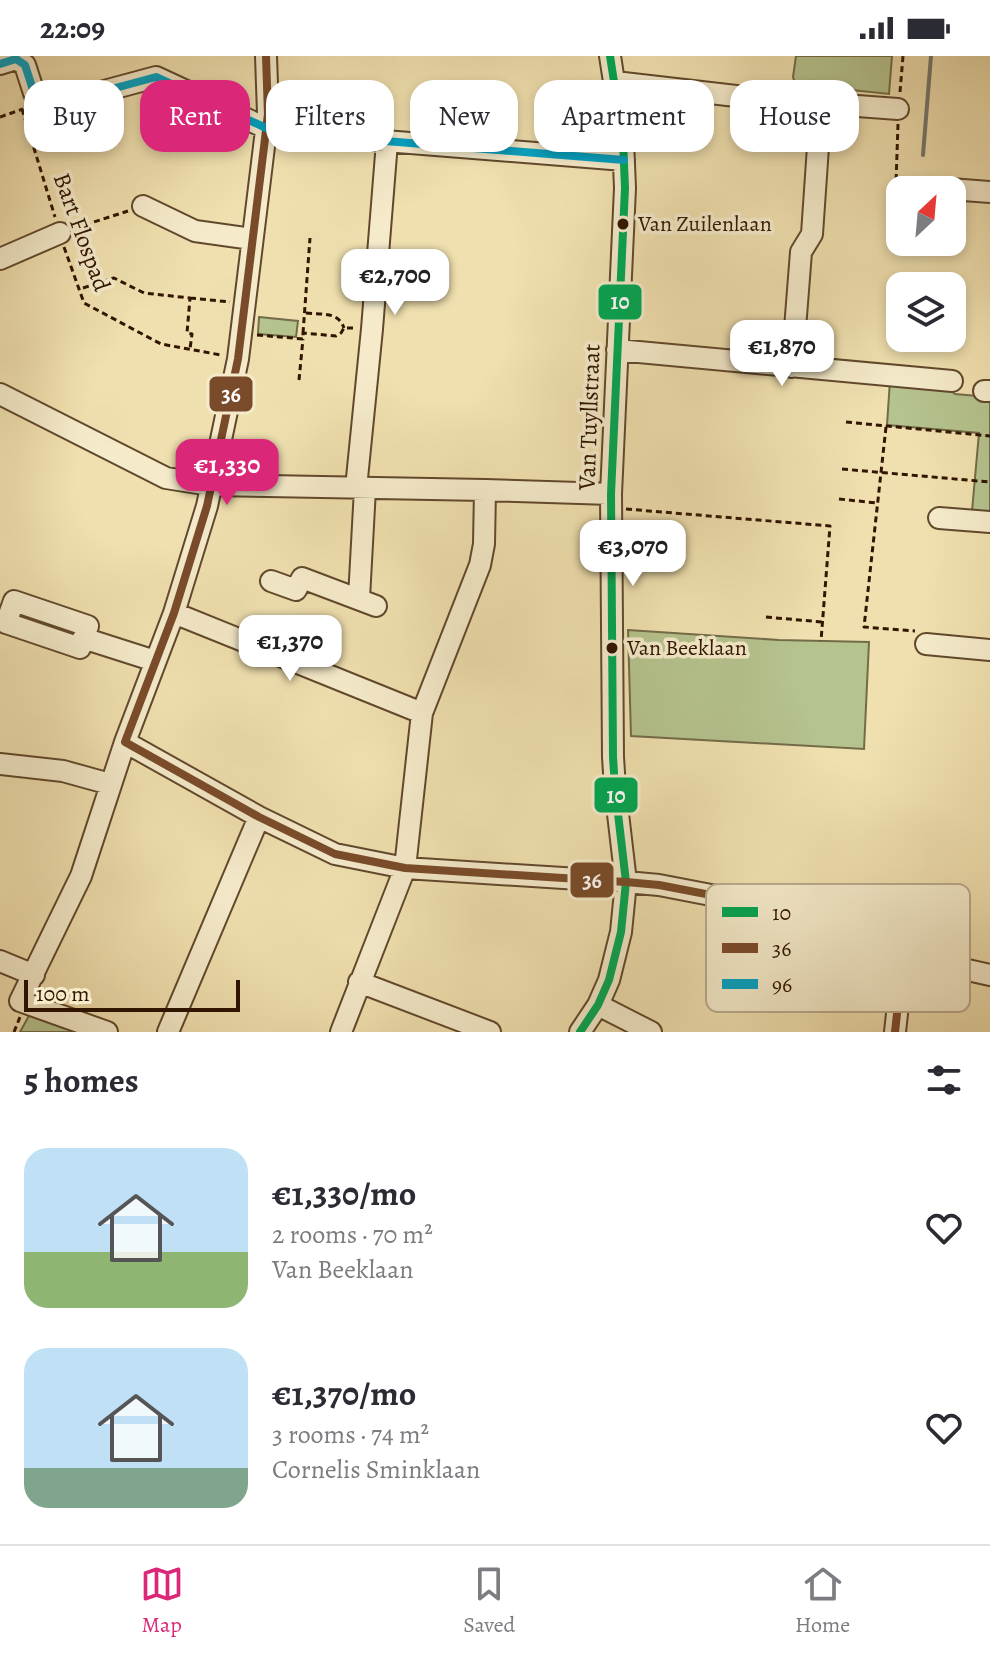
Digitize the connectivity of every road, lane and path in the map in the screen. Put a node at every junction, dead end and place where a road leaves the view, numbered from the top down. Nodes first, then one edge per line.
1 (266, 56) edge
2 (610, 56) edge
3 (903, 56) edge
4 (0, 64) edge
5 (267, 80) edge
6 (615, 80) edge
7 (859, 106) edge
8 (22, 109) dead end
9 (898, 109) junction
10 (266, 128) joint
11 (394, 143) edge
12 (386, 152) edge
13 (623, 152) edge
14 (818, 152) edge
15 (624, 160) junction
16 (896, 176) edge
17 (966, 190) edge
18 (990, 192) edge
19 (143, 206) joint
20 (60, 233) junction
21 (310, 238) dead end
22 (252, 239) junction
23 (0, 259) edge
24 (83, 288) dead end
25 (190, 298) junction
26 (244, 304) junction
27 (304, 313) junction
28 (344, 328) junction
29 (372, 329) junction
30 (303, 333) junction
31 (241, 334) junction
32 (303, 339) junction
33 (190, 349) junction
34 (617, 350) junction
35 (238, 359) junction
36 (792, 367) junction
37 (299, 380) dead end
38 (952, 381) dead end
39 (0, 394) edge
40 (846, 422) dead end
41 (886, 427) junction
42 (990, 436) edge
43 (842, 469) dead end
44 (881, 473) junction
45 (990, 482) edge
46 (210, 485) junction
47 (360, 488) junction
48 (485, 490) junction
49 (839, 499) dead end
50 (611, 500) junction
51 (877, 503) junction
52 (939, 518) dead end
53 (990, 522) edge
54 (271, 581) dead end
55 (174, 613) junction
56 (766, 617) dead end
57 (822, 622) junction
58 (83, 638) dead end
59 (821, 641) dead end
60 (926, 644) joint
61 (990, 650) edge
62 (155, 661) junction
63 (422, 713) junction
64 (125, 742) junction
65 (0, 764) edge
66 (110, 784) junction
67 (259, 817) junction
68 (405, 868) junction
69 (626, 882) junction
70 (706, 894) edge
71 (0, 961) edge
72 (970, 970) edge
73 (34, 975) junction
74 (990, 975) edge
75 (359, 982) junction
76 (598, 1005) junction
77 (897, 1012) edge
78 (107, 1032) edge
79 (168, 1032) edge
80 (341, 1032) edge
81 (490, 1032) edge
82 (580, 1032) edge
83 (651, 1032) edge
84 (895, 1032) edge

1 - 5 street
2 - 6 street, Van Tuyllstraat
3 - 9 path
4 - 10 street
7 - 9 street
8 - 20 path, Bart Flospad
9 - 16 path
10 - 22 street
11 - 15 street
12 - 29 street
13 - 15 street, Van Tuyllstraat
14 - 36 street
15 - 34 street, Van Tuyllstraat
17 - 18 street
19 - 20 path
19 - 22 street
20 - 23 street
20 - 33 path, Bart Flospad
21 - 27 path
22 - 26 street
24 - 25 path
25 - 26 path
25 - 33 path
26 - 31 street
27 - 28 path
27 - 30 path
28 - 29 path
28 - 30 path
29 - 47 street
30 - 32 path
31 - 32 path
31 - 35 street
32 - 37 path
33 - 35 path, Bart Flospad
34 - 36 street
34 - 50 street, Van Tuyllstraat
35 - 46 street
36 - 38 street
39 - 46 street
40 - 41 path
41 - 42 path
41 - 44 path
43 - 44 path
44 - 45 path
44 - 51 path
46 - 47 street
46 - 55 street
47 - 48 street
47 - 54 street
48 - 50 street
48 - 63 street
49 - 51 path
50 - 57 path
50 - 69 street, Van Tuyllstraat
51 - 60 path
52 - 53 street
55 - 62 street
55 - 63 street
56 - 57 path
57 - 59 path
58 - 62 street
60 - 61 street
62 - 64 street
63 - 68 street
64 - 66 street
64 - 67 street
65 - 66 street
66 - 73 street
67 - 68 street
67 - 79 street
68 - 69 street
68 - 75 street
69 - 70 street
69 - 76 street, Van Tuyllstraat
71 - 73 street
72 - 74 street
73 - 78 street
75 - 80 street
75 - 81 street
76 - 82 street, Van Tuyllstraat
76 - 83 street
77 - 84 street

